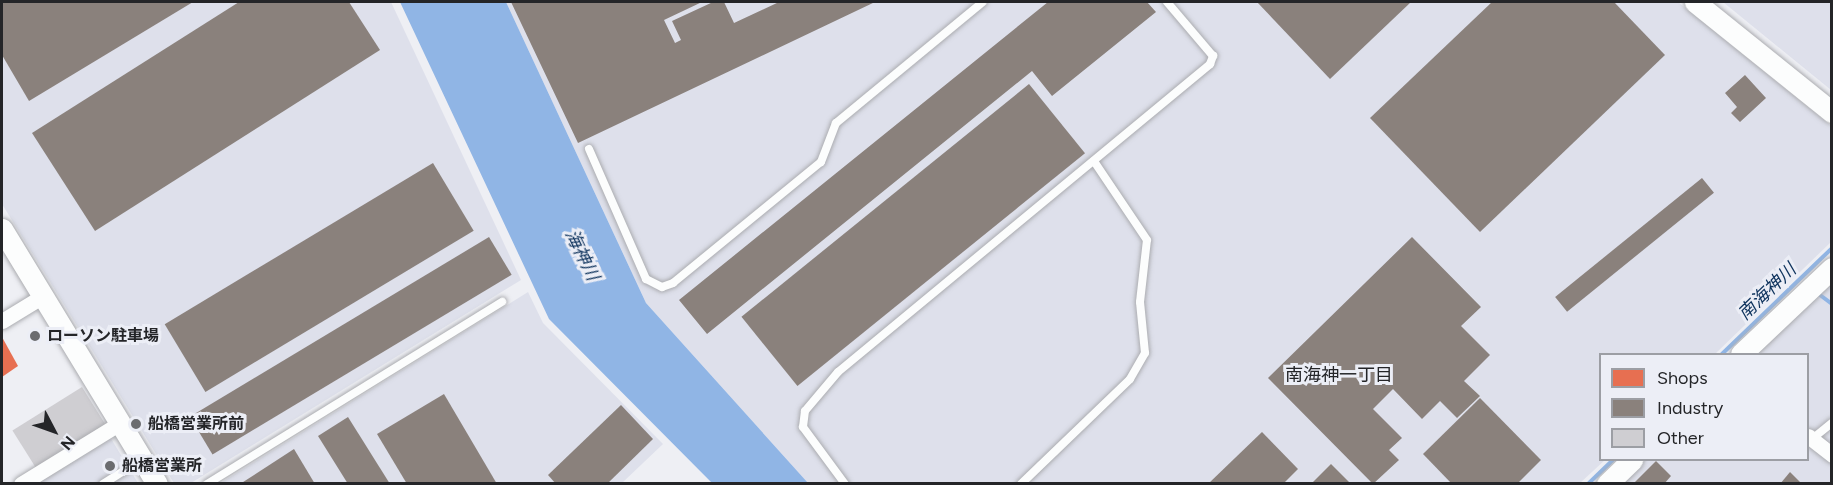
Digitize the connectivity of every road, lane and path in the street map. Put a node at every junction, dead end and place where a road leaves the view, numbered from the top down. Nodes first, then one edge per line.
1 (983, 2) edge
2 (1167, 2) edge
3 (1695, 2) edge
4 (1832, 112) edge
5 (589, 149) dead end
6 (1094, 160) junction
7 (2, 229) edge
8 (1832, 268) edge
9 (43, 296) junction
10 (502, 302) dead end
11 (2, 321) edge
12 (1742, 353) edge
13 (120, 423) junction
14 (1832, 423) edge
15 (1810, 437) edge
16 (1832, 455) edge
17 (142, 459) junction
18 (1630, 461) edge
19 (21, 483) edge
20 (104, 483) edge
21 (157, 483) edge
22 (207, 483) edge
23 (845, 483) edge
24 (1021, 483) edge
25 (1607, 483) edge

1 - 5 lane
2 - 6 lane
3 - 4 street
6 - 23 lane
6 - 24 lane
7 - 9 street
8 - 12 street
9 - 11 street
9 - 13 street
10 - 22 lane
13 - 17 street
13 - 19 street
14 - 15 lane
15 - 16 street
17 - 20 lane
17 - 21 street
18 - 25 street

